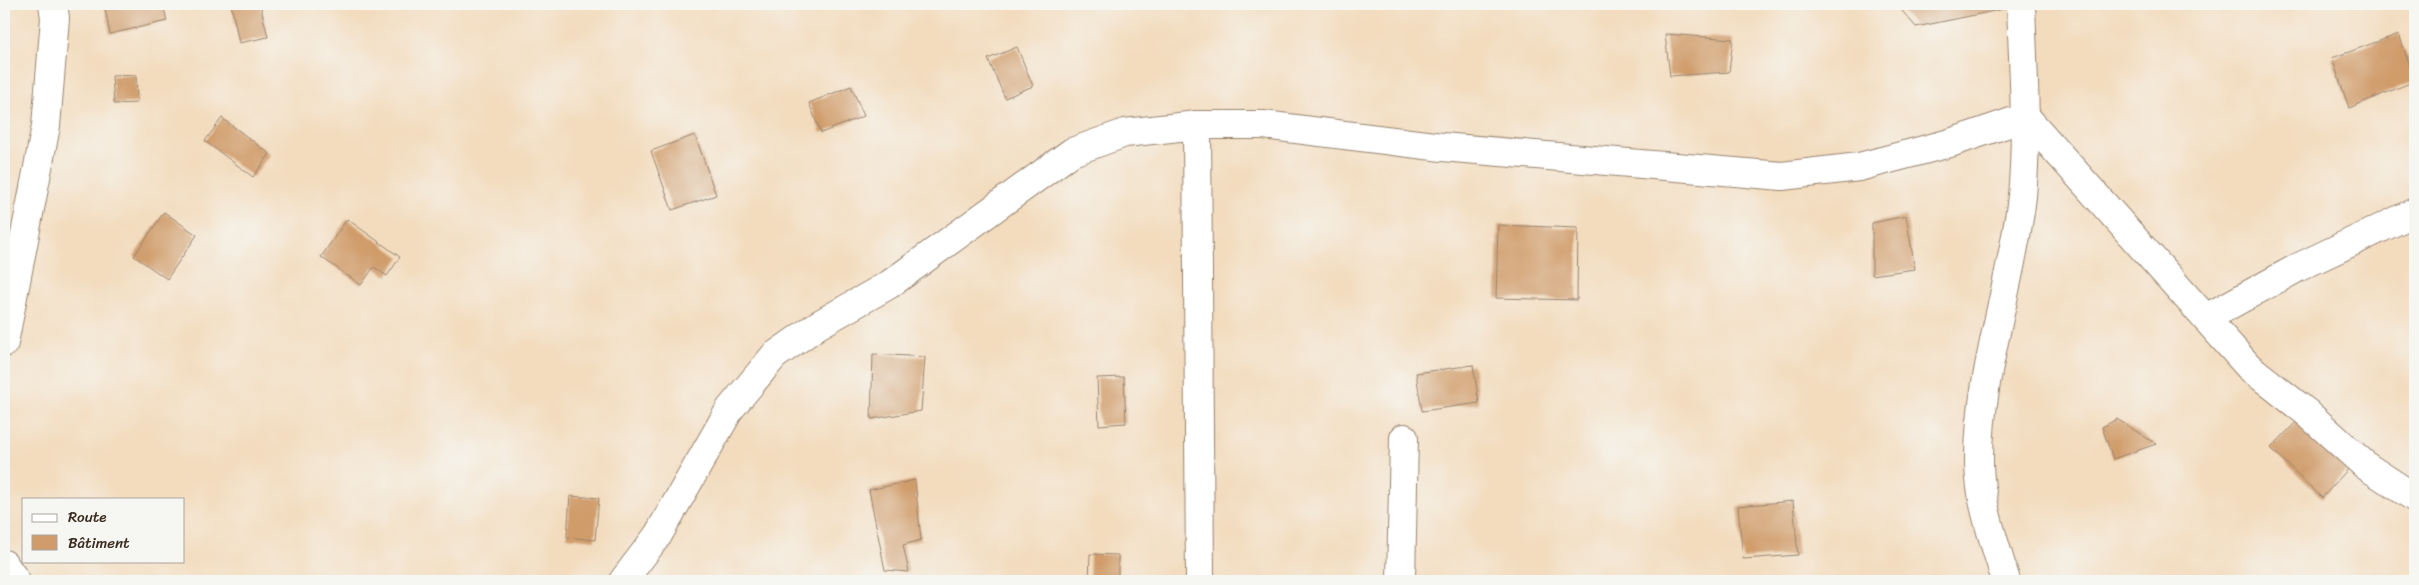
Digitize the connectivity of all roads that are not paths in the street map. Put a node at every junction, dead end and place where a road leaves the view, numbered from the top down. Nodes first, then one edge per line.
1 (53, 4) edge
2 (2021, 4) edge
3 (2026, 117) junction
4 (1197, 126) junction
5 (2415, 212) edge
6 (2206, 318) junction
7 (4, 343) edge
8 (1404, 438) dead end
9 (2415, 498) edge
10 (4, 564) edge
11 (16, 581) edge
12 (623, 581) edge
13 (1200, 581) edge
14 (1401, 581) edge
15 (2006, 581) edge

1 - 7 street
2 - 3 street
3 - 4 street
3 - 6 street
3 - 15 street
4 - 12 street
4 - 13 street
5 - 6 street
6 - 9 street
8 - 14 street
10 - 11 street

